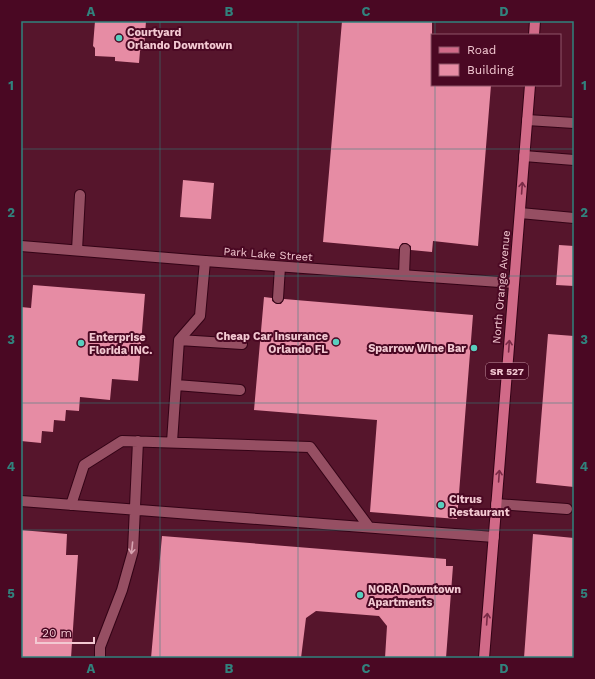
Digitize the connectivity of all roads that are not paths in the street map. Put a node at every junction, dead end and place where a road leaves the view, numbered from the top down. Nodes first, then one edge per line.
1 (535, 21) edge
2 (534, 34) edge
3 (530, 86) edge
4 (527, 120) junction
5 (574, 123) edge
6 (524, 156) junction
7 (574, 160) edge
8 (80, 195) dead end
9 (520, 213) junction
10 (574, 218) edge
11 (21, 246) edge
12 (405, 249) dead end
13 (77, 250) junction
14 (205, 261) junction
15 (280, 267) junction
16 (404, 275) junction
17 (514, 283) junction
18 (278, 298) dead end
19 (179, 340) junction
20 (242, 344) dead end
21 (176, 385) junction
22 (240, 390) dead end
23 (138, 441) junction
24 (172, 442) junction
25 (21, 501) edge
26 (496, 504) junction
27 (71, 505) junction
28 (135, 509) junction
29 (567, 509) dead end
30 (369, 527) junction
31 (494, 537) junction
32 (100, 658) edge
33 (484, 658) edge

1 - 2 main road
3 - 4 main road, North Orange Avenue / SR 527
4 - 5 street
4 - 6 main road, North Orange Avenue / SR 527
6 - 7 street
9 -> 6 main road, North Orange Avenue / SR 527
8 - 13 street
9 - 10 street
9 - 17 main road, North Orange Avenue / SR 527
11 - 13 street, Park Lake Street
12 - 16 street
13 - 14 street, Park Lake Street
14 - 15 street, Park Lake Street
14 - 19 street
15 - 16 street, Park Lake Street
15 - 18 street
16 - 17 street, Park Lake Street
26 -> 17 main road, North Orange Avenue / SR 527
19 - 20 street
19 - 21 street
21 - 22 street
21 - 24 street
23 - 24 street
23 - 27 street
23 - 28 street
24 - 30 street
25 - 27 street
26 - 29 street
26 - 31 main road, North Orange Avenue / SR 527
27 - 28 street
28 - 30 street
28 -> 32 street
30 - 31 street
33 -> 31 main road, North Orange Avenue / SR 527

